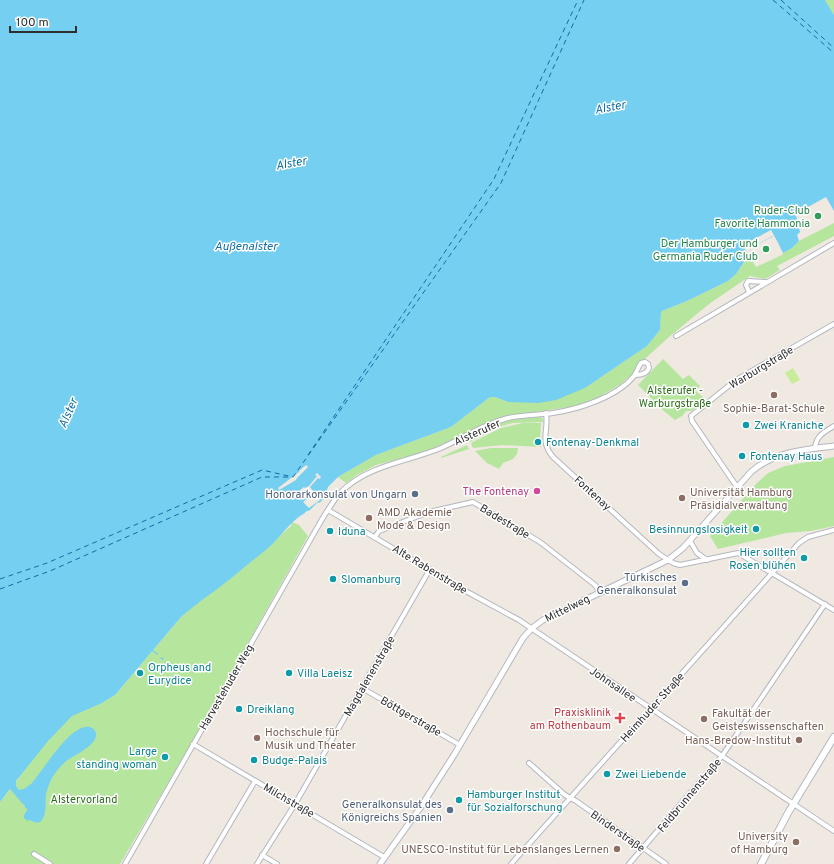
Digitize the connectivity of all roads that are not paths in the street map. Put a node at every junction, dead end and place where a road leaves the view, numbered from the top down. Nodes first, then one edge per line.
1 (834, 243) edge
2 (768, 281) junction
3 (749, 292) junction
4 (834, 324) edge
5 (676, 336) dead end
6 (635, 376) dead end
7 (546, 414) junction
8 (834, 426) edge
9 (834, 446) edge
10 (815, 448) junction
11 (737, 487) junction
12 (328, 510) junction
13 (834, 530) edge
14 (375, 537) junction
15 (690, 541) junction
16 (668, 560) junction
17 (707, 560) junction
18 (430, 569) junction
19 (773, 573) junction
20 (600, 592) junction
21 (825, 604) junction
22 (834, 610) edge
23 (532, 628) junction
24 (362, 688) junction
25 (650, 709) junction
26 (834, 737) edge
27 (194, 744) junction
28 (460, 745) junction
29 (722, 756) junction
30 (529, 763) dead end
31 (255, 781) junction
32 (570, 798) junction
33 (295, 804) junction
34 (794, 804) junction
35 (834, 831) edge
36 (644, 848) junction
37 (34, 854) dead end
38 (262, 855) junction
39 (384, 857) junction
40 (50, 864) edge
41 (126, 864) edge
42 (206, 864) edge
43 (257, 864) edge
44 (277, 864) edge
45 (380, 864) edge
46 (511, 864) edge
47 (629, 864) edge
48 (666, 864) edge
49 (761, 864) edge

1 - 2 street
2 - 3 street
2 - 3 street
3 - 5 street
4 - 11 street, Warburgstraße
6 - 7 street, Alsterufer
7 - 12 street, Alsterufer
7 - 16 street, Fontenay
8 - 10 street
9 - 10 street, Mittelweg
10 - 11 street, Mittelweg
11 - 15 street, Mittelweg
12 - 14 street, Alte Rabenstraße
12 - 27 street, Harvestehuder Weg
13 - 19 street, Heimhuder Straße
14 - 18 street, Alte Rabenstraße
14 - 20 street, Badestraße
15 - 16 street, Mittelweg
15 - 17 street
16 - 17 street
16 - 20 street, Mittelweg
17 - 19 street
18 - 23 street, Alte Rabenstraße
18 - 24 street, Magdalenenstraße
19 - 21 street
19 - 25 street, Heimhuder Straße
20 - 23 street, Mittelweg
21 - 22 street
21 - 29 street, Feldbrunnenstraße
23 - 25 street, Johnsallee
23 - 28 street, Mittelweg
24 - 28 street, Böttgerstraße
24 - 33 street, Magdalenenstraße
25 - 29 street, Johnsallee
25 - 32 street, Heimhuder Straße
26 - 34 main road
27 - 31 street, Milchstraße
27 - 41 street, Harvestehuder Weg
28 - 39 street, Mittelweg
29 - 34 street, Johnsallee
29 - 36 street, Feldbrunnenstraße
30 - 32 street, Binderstraße
31 - 33 street, Milchstraße
31 - 42 street
32 - 36 street, Binderstraße
32 - 46 street, Heimhuder Straße
33 - 38 street, Magdalenenstraße
33 - 39 street, Milchstraße
34 - 35 street, Johnsallee
34 - 49 main road
36 - 47 street, Feldbrunnenstraße
36 - 48 street, Binderstraße
37 - 40 street
38 - 43 street, Magdalenenstraße
38 - 44 street
39 - 45 street, Mittelweg

